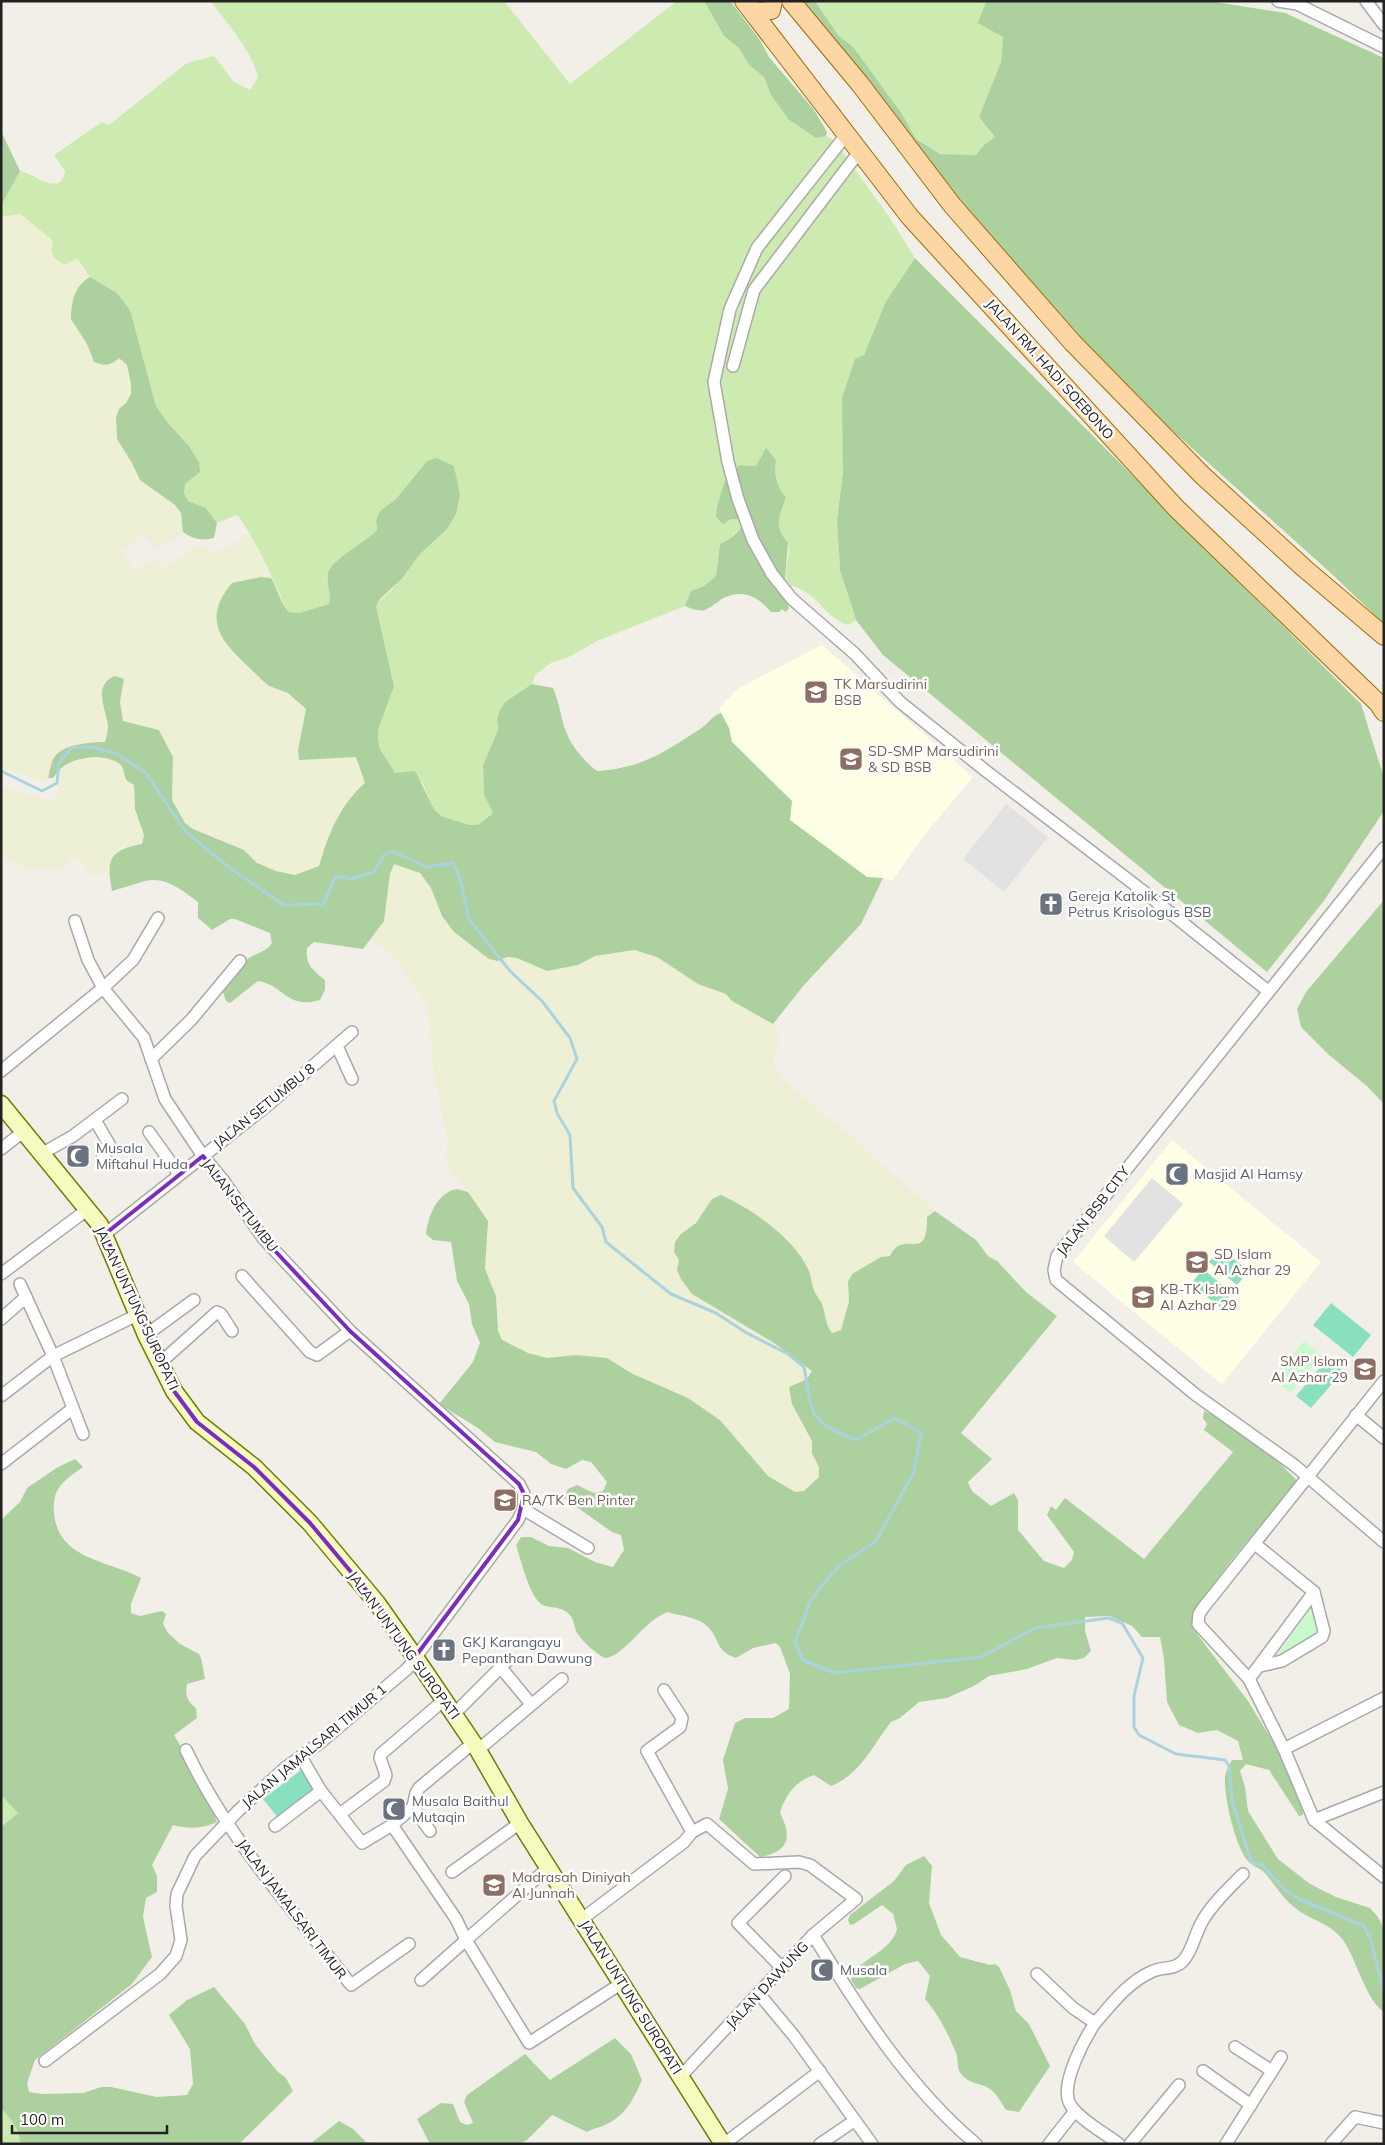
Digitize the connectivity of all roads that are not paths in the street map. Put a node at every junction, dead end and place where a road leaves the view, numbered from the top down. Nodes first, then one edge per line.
1 (772, 1) edge
2 (791, 1) edge
3 (1278, 1) edge
4 (1366, 1) edge
5 (1299, 3) edge
6 (747, 6) edge
7 (1384, 25) edge
8 (1384, 47) edge
9 (846, 135) junction
10 (859, 152) junction
11 (754, 290) junction
12 (730, 309) junction
13 (733, 366) dead end
14 (1384, 636) edge
15 (1384, 712) edge
16 (1384, 848) edge
17 (158, 918) dead end
18 (75, 921) dead end
19 (240, 961) dead end
20 (103, 988) junction
21 (1268, 991) junction
22 (352, 1032) dead end
23 (337, 1046) junction
24 (151, 1058) junction
25 (1, 1071) edge
26 (352, 1079) dead end
27 (122, 1099) dead end
28 (1, 1104) edge
29 (95, 1120) junction
30 (23, 1132) junction
31 (149, 1132) dead end
32 (1, 1150) edge
33 (41, 1154) junction
34 (202, 1156) junction
35 (107, 1161) dead end
36 (179, 1174) junction
37 (88, 1209) junction
38 (105, 1234) junction
39 (1, 1274) edge
40 (242, 1276) dead end
41 (20, 1284) dead end
42 (26, 1297) junction
43 (194, 1300) dead end
44 (137, 1315) junction
45 (1, 1319) edge
46 (232, 1331) dead end
47 (350, 1331) junction
48 (146, 1335) junction
49 (53, 1356) junction
50 (160, 1363) junction
51 (1384, 1381) edge
52 (1, 1396) edge
53 (72, 1409) junction
54 (1356, 1415) junction
55 (83, 1434) dead end
56 (1384, 1438) edge
57 (1, 1464) edge
58 (1307, 1477) junction
59 (524, 1509) junction
60 (1384, 1542) edge
61 (1255, 1544) junction
62 (588, 1548) dead end
63 (1314, 1592) junction
64 (415, 1656) junction
65 (510, 1659) dead end
66 (1260, 1666) junction
67 (502, 1668) junction
68 (562, 1679) dead end
69 (1249, 1679) junction
70 (664, 1690) dead end
71 (1384, 1698) edge
72 (444, 1700) junction
73 (532, 1704) junction
74 (454, 1714) junction
75 (475, 1746) junction
76 (1284, 1749) junction
77 (186, 1750) dead end
78 (301, 1757) junction
79 (321, 1790) junction
80 (1384, 1792) edge
81 (413, 1807) junction
82 (340, 1814) junction
83 (1314, 1820) junction
84 (227, 1823) junction
85 (520, 1823) junction
86 (392, 1825) junction
87 (275, 1826) dead end
88 (430, 1831) dead end
89 (692, 1832) junction
90 (549, 1867) junction
91 (452, 1872) dead end
92 (1243, 1874) dead end
93 (785, 1876) dead end
94 (1384, 1876) edge
95 (582, 1918) junction
96 (813, 1935) junction
97 (466, 1940) junction
98 (409, 1944) dead end
99 (782, 1968) junction
100 (1037, 1974) dead end
101 (421, 1980) dead end
102 (622, 1983) junction
103 (760, 1995) junction
104 (1095, 2023) junction
105 (1235, 2047) dead end
106 (1281, 2057) dead end
107 (45, 2061) dead end
108 (820, 2071) junction
109 (1203, 2071) dead end
110 (1272, 2071) junction
111 (681, 2076) junction
112 (1179, 2085) dead end
113 (1251, 2105) junction
114 (1075, 2111) junction
115 (854, 2121) junction
116 (1384, 2123) edge
117 (724, 2144) edge
118 (820, 2144) edge
119 (872, 2144) edge
120 (976, 2144) edge
121 (1049, 2144) edge
122 (1119, 2144) edge
123 (1130, 2144) edge
124 (1226, 2144) edge
125 (1332, 2144) edge

1 - 6 main road
2 - 14 main road
3 - 5 street
4 - 7 street
5 - 8 street
6 - 9 main road, JALAN RM. HADI SOEBONO
9 - 10 main road, JALAN RM. HADI SOEBONO
9 - 12 street
10 - 11 street
10 - 15 main road, JALAN RM. HADI SOEBONO
11 - 12 street
11 - 13 street
12 - 21 street
16 - 21 street, JALAN BSB CITY
17 - 20 street
18 - 20 street, JALAN SETUMBU
19 - 24 street
20 - 24 street, JALAN SETUMBU
20 - 25 street
21 - 58 street, JALAN BSB CITY
22 - 23 street, JALAN SETUMBU 8
23 - 26 street
23 - 34 street, JALAN SETUMBU 8
24 - 34 street, JALAN SETUMBU
27 - 29 street
28 - 30 main road, JALAN UNTUNG SUROPATI
29 - 33 street
29 - 35 street
30 - 32 street
30 - 33 main road, JALAN UNTUNG SUROPATI
31 - 36 street
33 - 37 main road, JALAN UNTUNG SUROPATI
34 - 36 street, JALAN SETUMBU 8
34 - 47 street, JALAN SETUMBU
36 - 38 street, JALAN SETUMBU 8
37 - 38 main road, JALAN UNTUNG SUROPATI
37 - 39 street
38 - 44 main road, JALAN UNTUNG SUROPATI
40 - 47 street
41 - 42 street
42 - 45 street
42 - 49 street
43 - 48 street
44 - 48 main road, JALAN UNTUNG SUROPATI
44 - 49 street
46 - 50 street
47 - 59 street, JALAN SETUMBU
48 - 50 main road, JALAN UNTUNG SUROPATI
49 - 52 street
49 - 53 street
50 - 64 main road, JALAN UNTUNG SUROPATI
51 - 54 street
53 - 55 street
53 - 57 street
54 - 56 street
54 - 58 street
58 - 60 street, JALAN BSB CITY
58 - 61 street
59 - 62 street
59 - 64 street, JALAN JAMALSARI TIMUR 1
61 - 63 street
61 - 69 street
63 - 66 street
63 - 66 street
64 - 72 main road, JALAN UNTUNG SUROPATI
64 - 78 street, JALAN JAMALSARI TIMUR 1
65 - 67 street
66 - 69 street
67 - 73 street
67 - 74 street
68 - 73 street
69 - 76 street
70 - 89 street
71 - 76 street
72 - 74 main road, JALAN UNTUNG SUROPATI
72 - 82 street
73 - 75 street
74 - 75 main road, JALAN UNTUNG SUROPATI
75 - 81 street
75 - 85 main road, JALAN UNTUNG SUROPATI
76 - 83 street
77 - 84 street
78 - 79 street
78 - 84 street, JALAN JAMALSARI TIMUR 1
79 - 82 street
79 - 87 street
80 - 83 street
81 - 86 street
81 - 88 street
82 - 86 street
83 - 94 street
84 - 98 street, JALAN JAMALSARI TIMUR
84 - 107 street, JALAN JAMALSARI TIMUR 1
85 - 90 main road, JALAN UNTUNG SUROPATI
85 - 91 street
86 - 97 street
89 - 95 street
89 - 96 street, JALAN DAWUNG
90 - 95 main road, JALAN UNTUNG SUROPATI
90 - 97 street
92 - 104 street
93 - 99 street
95 - 102 main road, JALAN UNTUNG SUROPATI
96 - 99 street, JALAN DAWUNG
96 - 120 street
97 - 101 street
97 - 102 street
99 - 103 street, JALAN DAWUNG
100 - 104 street
102 - 111 main road, JALAN UNTUNG SUROPATI
103 - 108 street
103 - 111 street, JALAN DAWUNG
104 - 114 street
105 - 110 street
106 - 110 street
108 - 115 street
108 - 117 street
109 - 113 street
110 - 113 street
111 - 117 main road, JALAN UNTUNG SUROPATI
112 - 123 street
113 - 124 street
114 - 121 street
114 - 122 street
115 - 118 street
115 - 119 street
116 - 125 street

